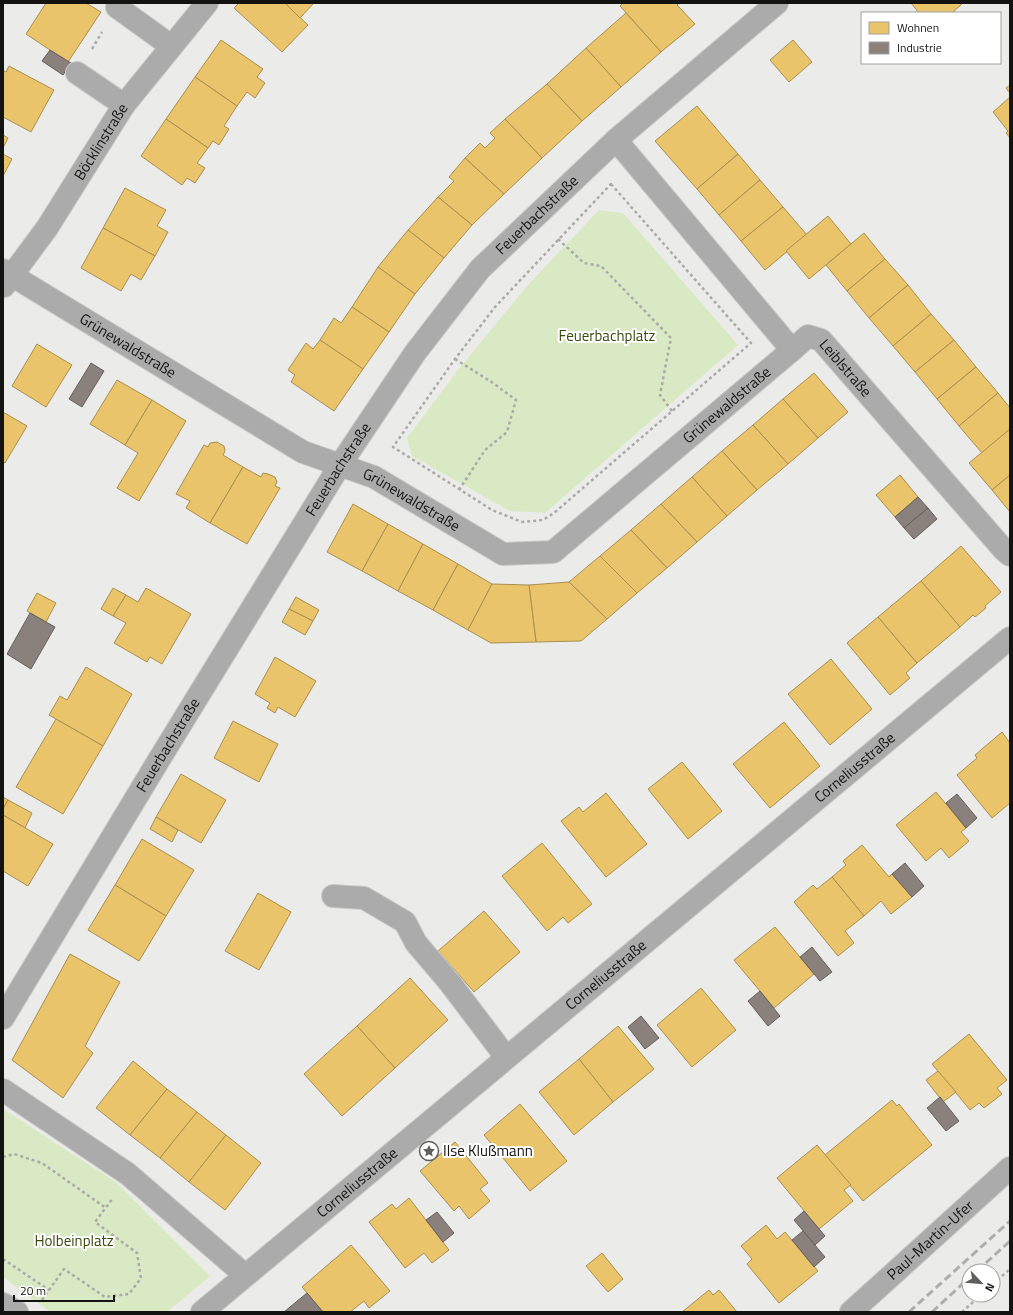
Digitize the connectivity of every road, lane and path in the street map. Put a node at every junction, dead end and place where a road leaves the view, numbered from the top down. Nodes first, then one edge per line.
1 (207, 3) edge
2 (777, 3) edge
3 (117, 7) joint
4 (171, 46) junction
5 (78, 74) joint
6 (124, 105) junction
7 (616, 140) junction
8 (558, 239) junction
9 (6, 277) edge
10 (792, 350) junction
11 (455, 359) junction
12 (672, 410) junction
13 (340, 465) junction
14 (460, 490) junction
15 (1010, 555) edge
16 (1010, 638) edge
17 (333, 896) dead end
18 (3, 1018) edge
19 (506, 1057) junction
20 (3, 1090) edge
21 (3, 1157) edge
22 (1010, 1168) edge
23 (128, 1174) junction
24 (106, 1208) junction
25 (3, 1259) edge
26 (1010, 1269) edge
27 (245, 1275) junction
28 (1001, 1277) edge
29 (49, 1290) junction
30 (42, 1301) dead end
31 (972, 1303) edge
32 (3, 1304) edge
33 (17, 1312) edge
34 (202, 1312) edge
35 (851, 1312) edge
36 (962, 1312) edge

1 - 4 street, Böcklinstraße
2 - 7 street, Feuerbachstraße
3 - 4 street
3 - 5 path
4 - 6 street, Böcklinstraße
5 - 6 street
6 - 9 street, Böcklinstraße
7 - 10 street, Leiblstraße
7 - 13 street, Feuerbachstraße
8 - 11 path
8 - 12 path
8 - 12 path
9 - 13 street, Grünewaldstraße
10 - 13 street, Grünewaldstraße
10 - 15 street, Leiblstraße
11 - 14 path
11 - 14 path
12 - 14 path
13 - 18 street, Feuerbachstraße
16 - 19 street, Corneliusstraße
17 - 19 street
19 - 27 street, Corneliusstraße
20 - 23 street
21 - 24 path
22 - 35 street, Paul-Martin-Ufer
23 - 24 path
23 - 27 street
24 - 29 path
25 - 29 path
26 - 28 path
27 - 34 street, Corneliusstraße
29 - 30 path
31 - 36 path
32 - 33 street

